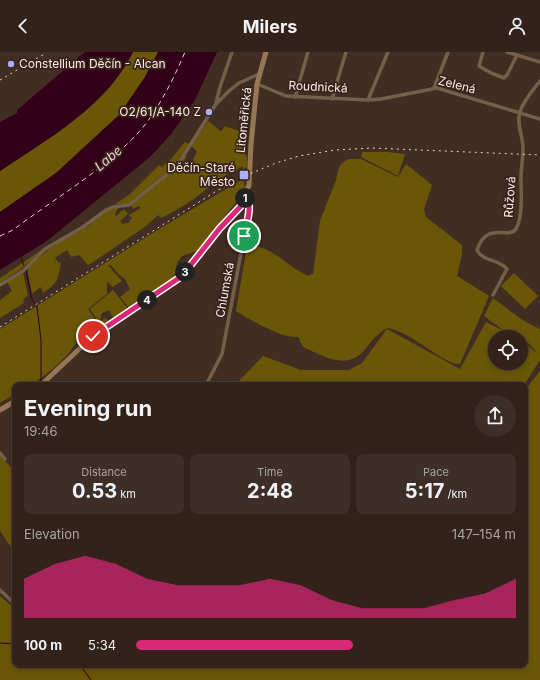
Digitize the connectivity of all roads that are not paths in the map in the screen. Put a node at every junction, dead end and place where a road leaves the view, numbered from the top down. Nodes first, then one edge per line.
1 (232, 52) edge
2 (266, 52) edge
3 (308, 52) edge
4 (346, 52) edge
5 (388, 52) edge
6 (448, 52) edge
7 (484, 52) edge
8 (507, 52) edge
9 (525, 52) edge
10 (517, 55) junction
11 (526, 58) junction
12 (540, 62) edge
13 (259, 74) junction
14 (540, 81) edge
15 (257, 84) junction
16 (434, 88) junction
17 (295, 97) junction
18 (332, 99) junction
19 (368, 100) junction
20 (216, 104) junction
21 (520, 113) junction
22 (540, 119) edge
23 (247, 194) junction
24 (0, 284) edge
25 (493, 295) dead end
26 (44, 382) edge
27 (208, 382) edge
28 (12, 403) edge
29 (0, 410) edge
30 (0, 453) edge
31 (5, 459) dead end
32 (0, 590) edge
33 (12, 601) edge

1 - 20 street
2 - 13 main road, Litoměřická
3 - 17 street
4 - 18 street
5 - 19 street
6 - 16 street
7 - 10 street
8 - 10 street
9 - 11 street
10 - 11 street
11 - 12 street
13 - 15 main road, Litoměřická
13 - 20 street
14 - 21 street
15 - 17 street, Roudnická
15 - 23 main road, Litoměřická
16 - 19 street, Zelená
16 - 21 street, Zelená
17 - 18 street, Roudnická
18 - 19 street, Roudnická
20 - 24 street
21 - 22 street, Zelená
21 - 25 street, Růžová
23 - 26 main road, Litoměřická
23 - 27 street, Chlumská
28 - 29 main road
30 - 31 street
32 - 33 street

